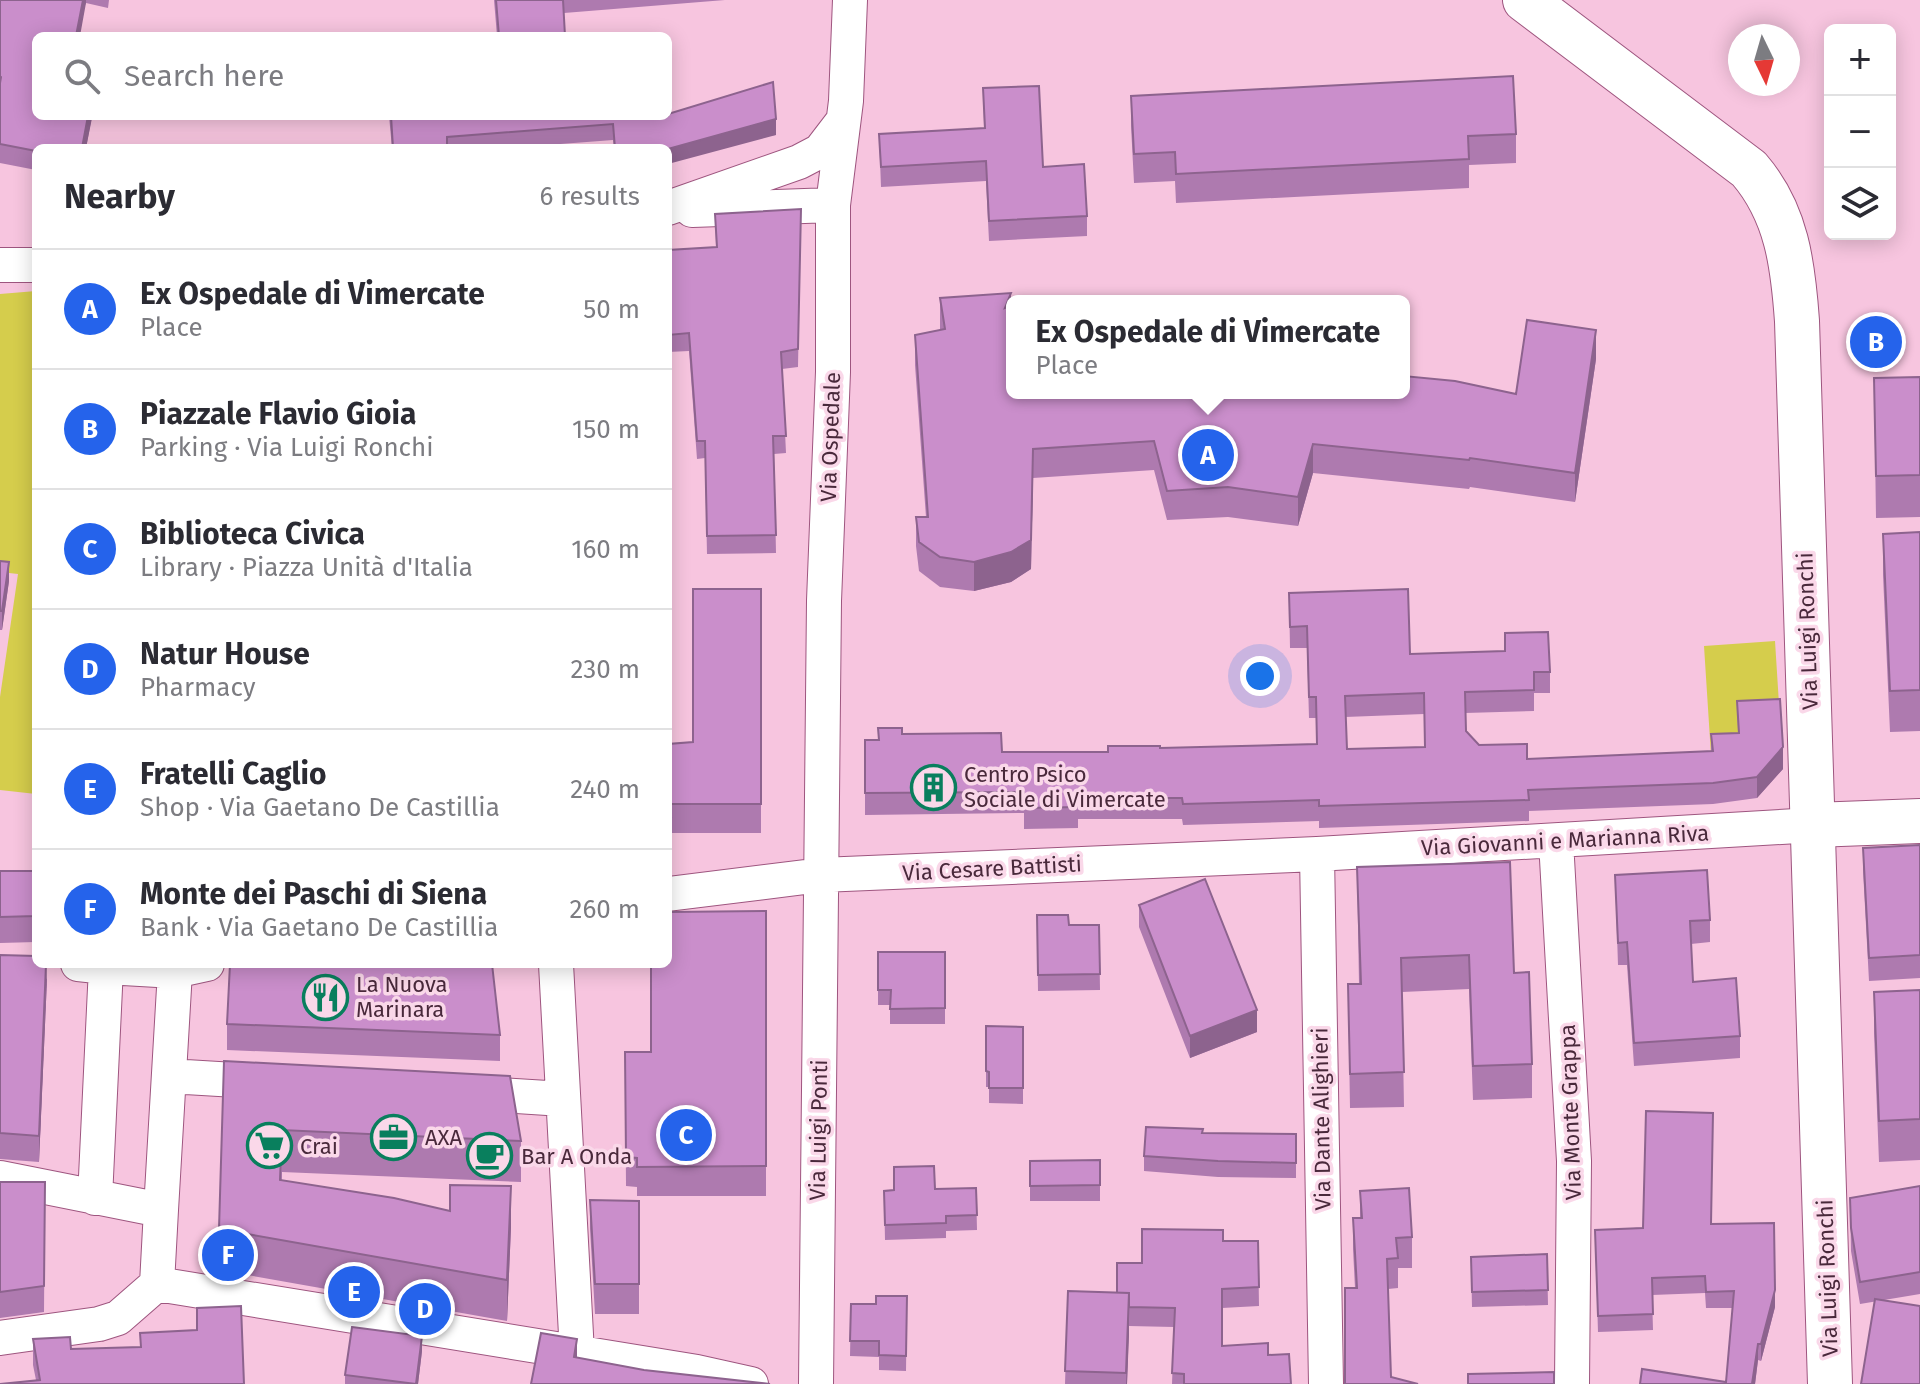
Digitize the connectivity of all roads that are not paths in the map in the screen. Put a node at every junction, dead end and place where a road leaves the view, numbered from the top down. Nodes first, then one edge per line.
1 (850, 0) edge
2 (1525, 0) edge
3 (843, 121) junction
4 (833, 205) junction
5 (672, 208) edge
6 (672, 209) edge
7 (0, 265) edge
8 (32, 265) edge
9 (1920, 821) edge
10 (1814, 825) junction
11 (1556, 841) junction
12 (1317, 854) junction
13 (821, 875) junction
14 (672, 894) edge
15 (92, 968) edge
16 (191, 968) edge
17 (556, 968) edge
18 (169, 1076) junction
19 (295, 1083) edge
20 (437, 1091) edge
21 (563, 1099) junction
22 (0, 1178) edge
23 (95, 1198) junction
24 (161, 1210) junction
25 (157, 1284) junction
26 (0, 1338) edge
27 (577, 1353) junction
28 (751, 1384) edge
29 (816, 1384) edge
30 (1326, 1384) edge
31 (1572, 1384) edge
32 (1830, 1384) edge

1 - 3 street, Via Ospedale
2 - 10 street, Via Luigi Ronchi
3 - 4 street, Via Ospedale
3 - 5 street
4 - 6 street
4 - 13 street, Via Ospedale
7 - 8 street
9 - 10 street
10 - 11 street, Via Giovanni e Marianna Riva
10 - 32 street, Via Luigi Ronchi
11 - 12 street, Via Giovanni e Marianna Riva
11 - 31 street, Via Monte Grappa
12 - 13 street, Via Cesare Battisti
12 - 30 street, Via Dante Alighieri
13 - 14 street, Via Cesare Battisti
13 - 29 street, Via Luigi Ponti
15 - 23 street
16 - 18 street
17 - 21 street
18 - 19 street
18 - 24 street
20 - 21 street
21 - 27 street
22 - 23 street
23 - 24 street
24 - 25 street
25 - 26 street
25 - 27 street
27 - 28 street

